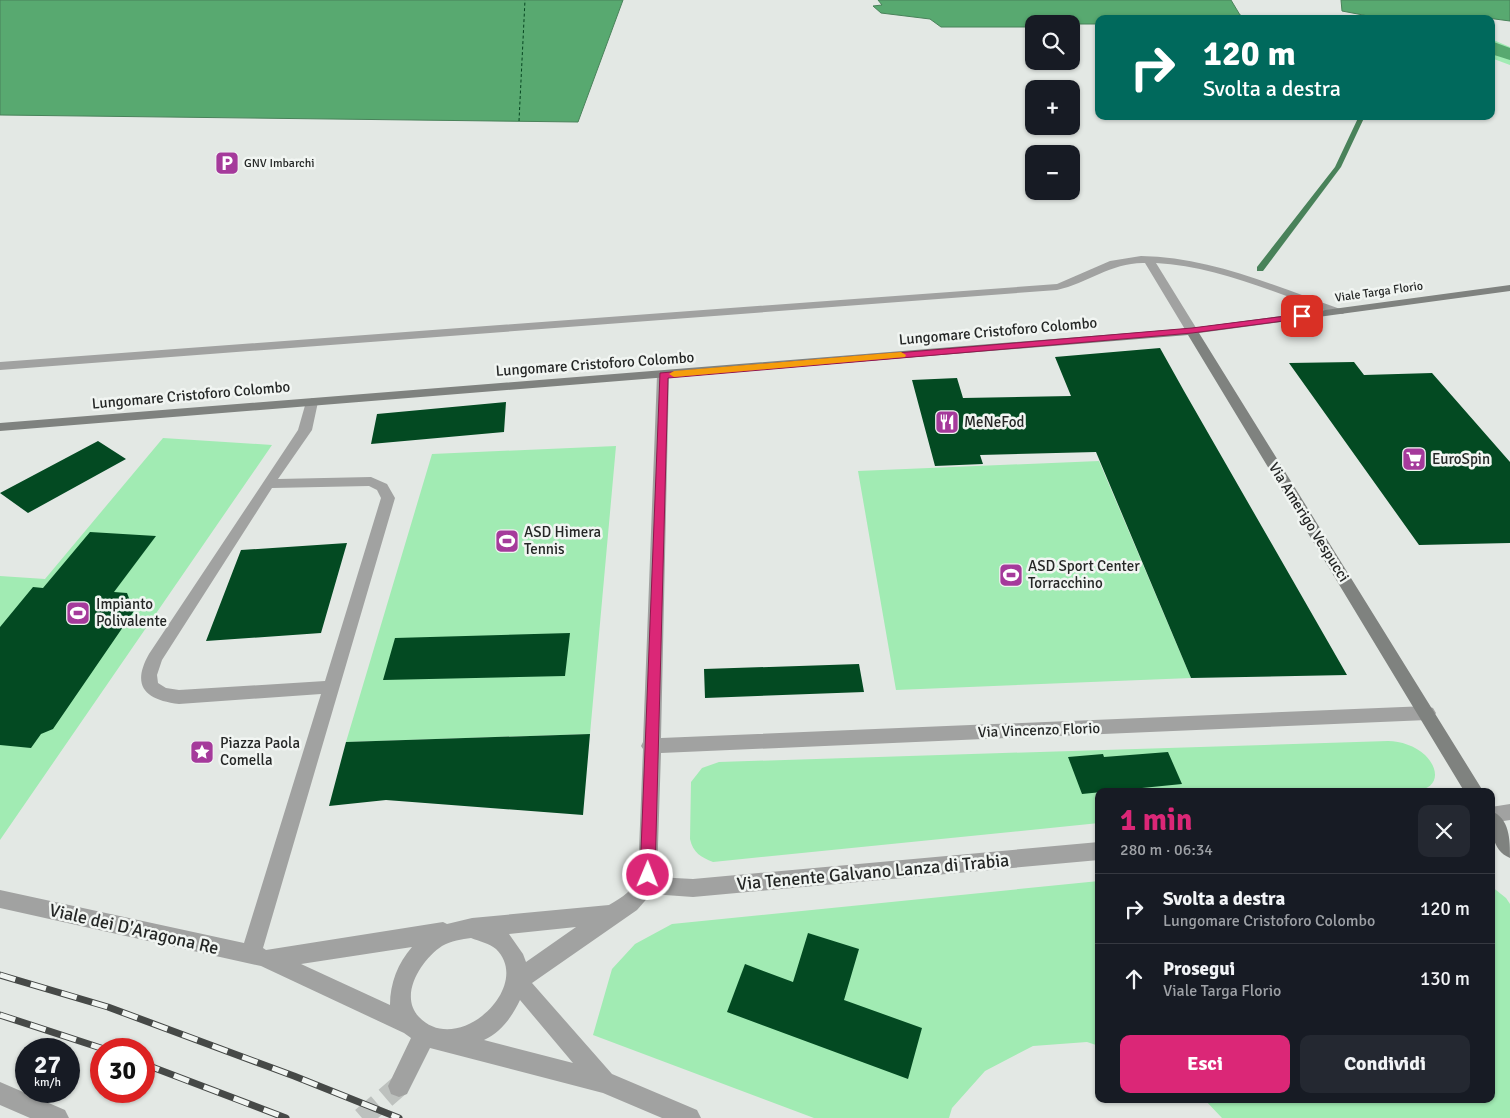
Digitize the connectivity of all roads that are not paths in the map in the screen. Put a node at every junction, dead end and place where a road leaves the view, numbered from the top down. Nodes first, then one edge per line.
1 (1149, 260) junction
2 (1510, 288) edge
3 (1339, 312) junction
4 (1192, 331) junction
5 (0, 366) edge
6 (663, 375) junction
7 (312, 402) junction
8 (0, 426) edge
9 (268, 484) junction
10 (331, 687) junction
11 (1427, 713) junction
12 (650, 746) junction
13 (1472, 788) edge
14 (1510, 812) edge
15 (1495, 814) edge
16 (1495, 825) edge
17 (1510, 849) edge
18 (1095, 851) edge
19 (646, 885) junction
20 (0, 899) edge
21 (612, 914) junction
22 (469, 928) junction
23 (260, 957) junction
24 (517, 981) junction
25 (426, 1034) junction
26 (604, 1082) junction
27 (399, 1086) tunnel mouth
28 (0, 1092) edge
29 (57, 1118) edge
30 (689, 1118) edge

1 - 3 street
1 - 4 street
1 - 5 street
2 - 3 street, Viale Targa Florio
3 - 4 street, Viale Targa Florio
4 - 6 street, Lungomare Cristoforo Colombo
4 - 11 street, Via Amerigo Vespucci
6 - 7 street, Lungomare Cristoforo Colombo
6 - 12 street
7 - 8 street, Lungomare Cristoforo Colombo
7 - 9 street
9 - 10 street
9 - 10 street
10 - 23 street
11 - 12 street, Via Vincenzo Florio
11 - 13 street, Via Amerigo Vespucci
12 - 19 street
14 - 15 street
16 - 17 street
18 - 19 street, Via Tenente Galvano Lanza di Trabia
19 - 21 street
20 - 23 street, Viale dei D'Aragona Re
21 - 22 street
21 - 24 street
22 - 23 street
22 - 24 street
22 - 25 street
23 - 25 street
24 - 25 street
24 - 26 street
25 - 26 street
25 - 27 street
26 - 30 street
28 - 29 street

